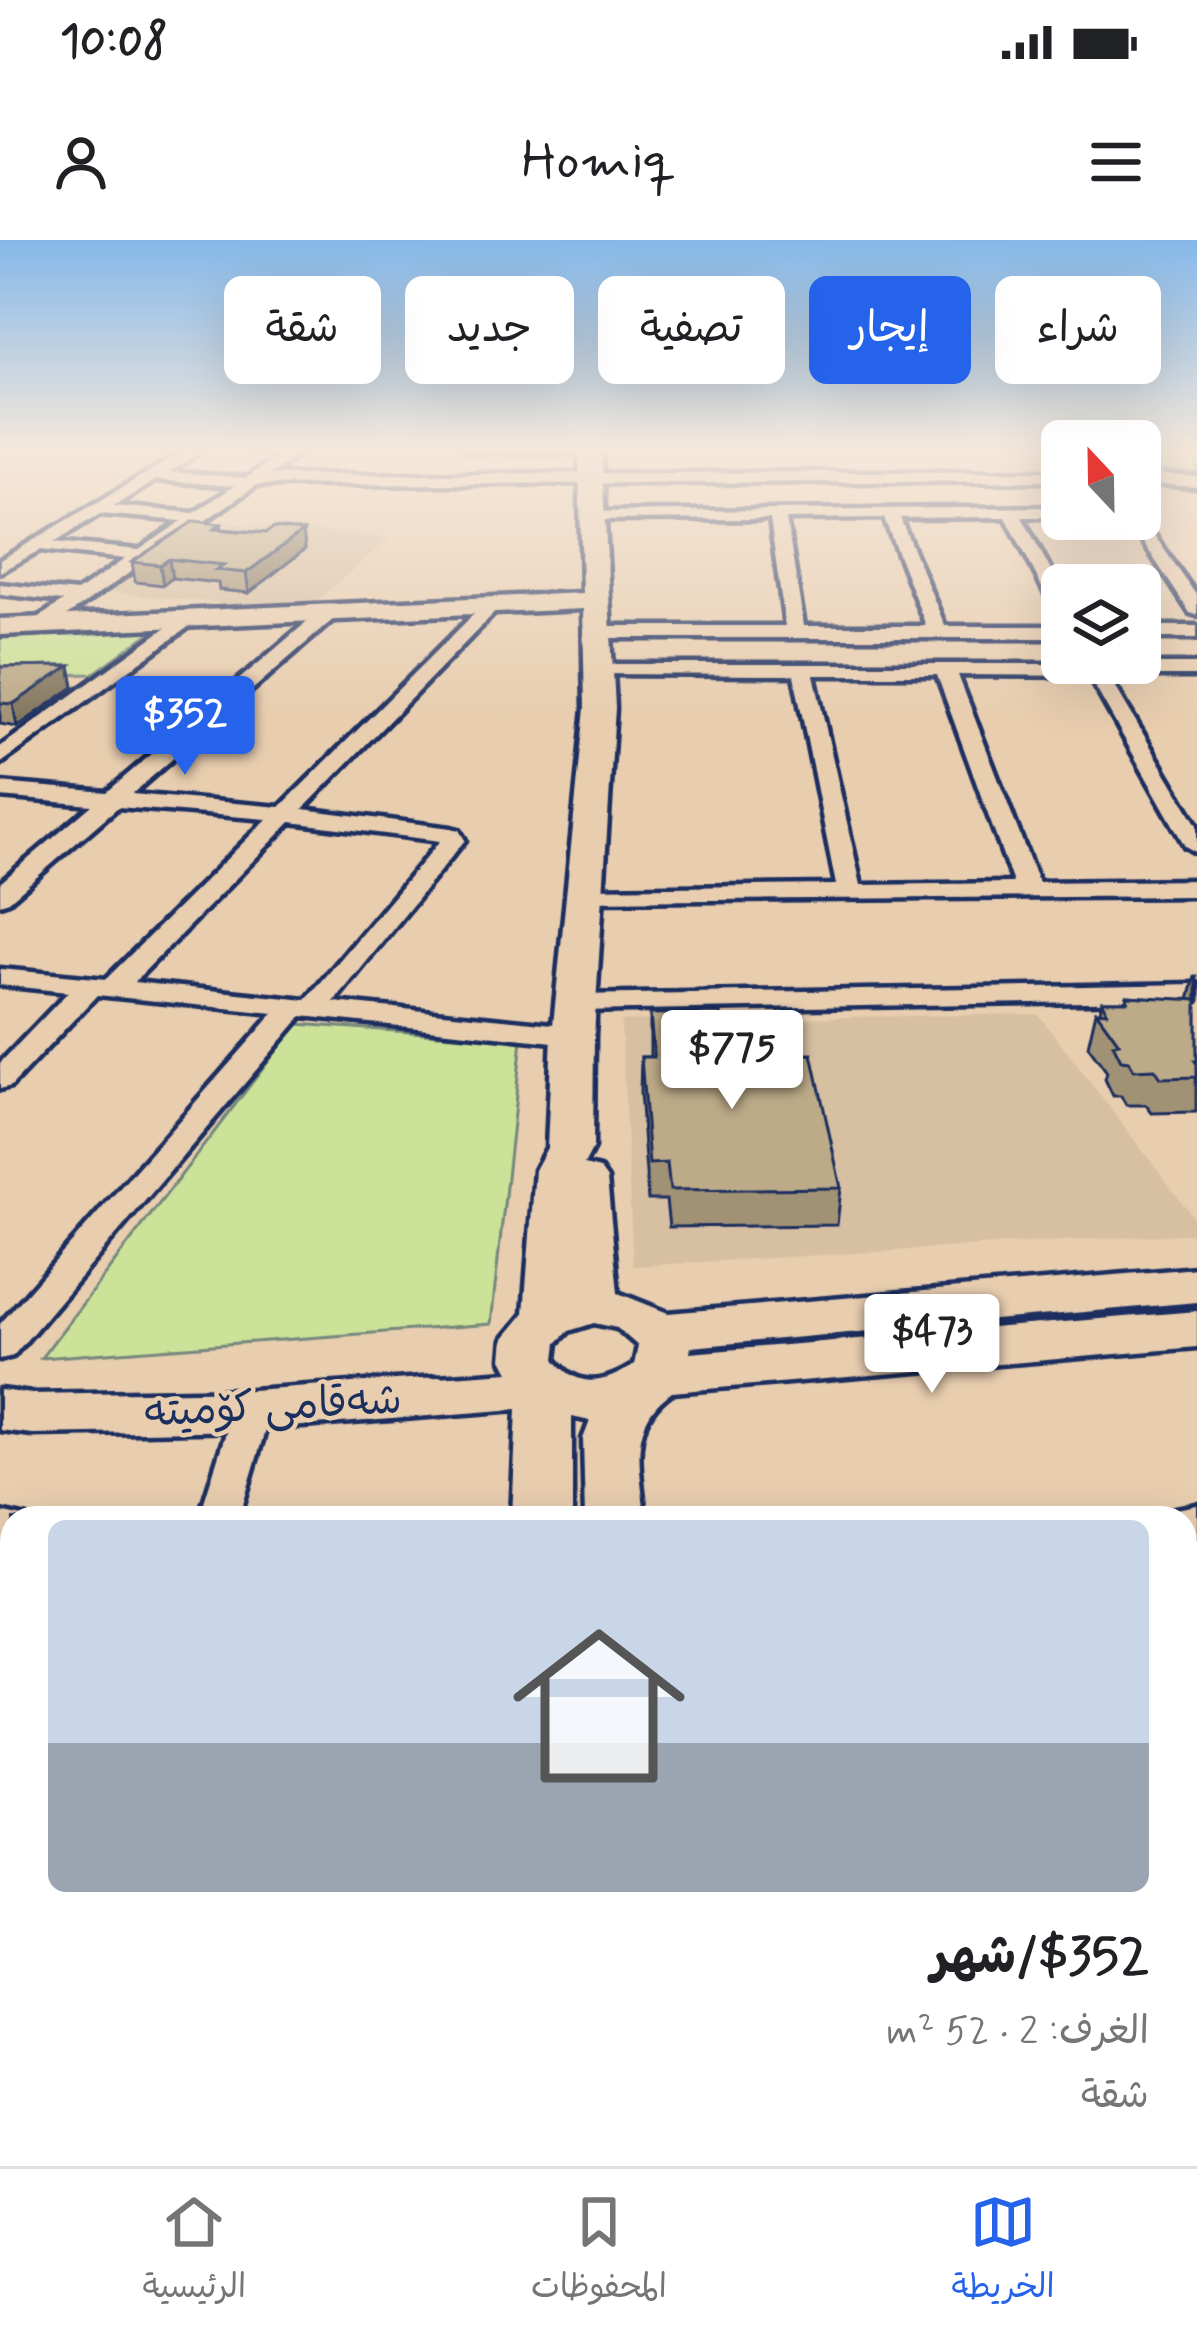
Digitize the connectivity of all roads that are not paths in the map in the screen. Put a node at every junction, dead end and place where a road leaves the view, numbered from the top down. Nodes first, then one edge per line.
1 (48, 538) edge
2 (169, 538) edge
3 (594, 538) edge
4 (781, 538) edge
5 (900, 538) edge
6 (1025, 538) edge
7 (1150, 540) edge
8 (38, 544) junction
9 (142, 556) junction
10 (0, 567) edge
11 (1041, 568) edge
12 (0, 589) edge
13 (81, 598) junction
14 (493, 605) junction
15 (1197, 609) edge
16 (328, 613) junction
17 (598, 616) junction
18 (189, 620) junction
19 (38, 627) junction
20 (0, 628) edge
21 (795, 632) junction
22 (938, 632) junction
23 (1041, 632) edge
24 (1161, 632) edge
25 (1197, 632) edge
26 (600, 668) junction
27 (802, 669) junction
28 (1041, 670) edge
29 (1161, 670) edge
30 (1197, 670) edge
31 (946, 671) junction
32 (107, 679) junction
33 (64, 680) edge
34 (1104, 684) edge
35 (0, 757) edge
36 (0, 790) edge
37 (116, 800) junction
38 (285, 814) junction
39 (1197, 846) edge
40 (12, 875) edge
41 (1197, 888) edge
42 (1028, 890) junction
43 (850, 892) junction
44 (0, 896) edge
45 (588, 896) junction
46 (0, 976) edge
47 (101, 987) junction
48 (1197, 992) edge
49 (305, 1007) junction
50 (575, 1019) junction
51 (0, 1080) edge
52 (1197, 1285) edge
53 (572, 1312) junction
54 (1197, 1329) edge
55 (0, 1347) edge
56 (648, 1368) junction
57 (545, 1388) junction
58 (252, 1410) junction
59 (11, 1416) edge
60 (223, 1506) edge
61 (542, 1506) edge
62 (614, 1506) edge

1 - 8 street
2 - 9 street
3 - 17 street
4 - 21 street
5 - 22 street
6 - 11 street
7 - 15 street
8 - 9 street
8 - 10 street
9 - 13 street
12 - 13 street
13 - 19 street
14 - 16 street
14 - 17 street
14 - 38 street
16 - 18 street
16 - 37 street
17 - 21 street
17 - 26 street
18 - 19 street
18 - 32 street
19 - 20 street
21 - 22 street
22 - 23 street
24 - 25 street
26 - 27 street
26 - 45 street
27 - 31 street
27 - 43 street
28 - 31 street
29 - 30 street
31 - 42 street
32 - 33 street
32 - 35 street
34 - 39 street
36 - 37 street
37 - 38 street
37 - 40 street
38 - 47 street
38 - 49 street
40 - 44 street
41 - 42 street
42 - 43 street
43 - 45 street
45 - 50 street
46 - 47 street
47 - 49 street
47 - 51 street
48 - 50 street
49 - 50 street
49 - 55 street
50 - 53 street
52 - 56 street
53 - 56 street
53 - 57 street
54 - 56 street
56 - 57 street
56 - 62 street
57 - 58 street, شەقامی کۆمیتە
57 - 61 street
58 - 59 street, شەقامی کۆمیتە
58 - 60 street

